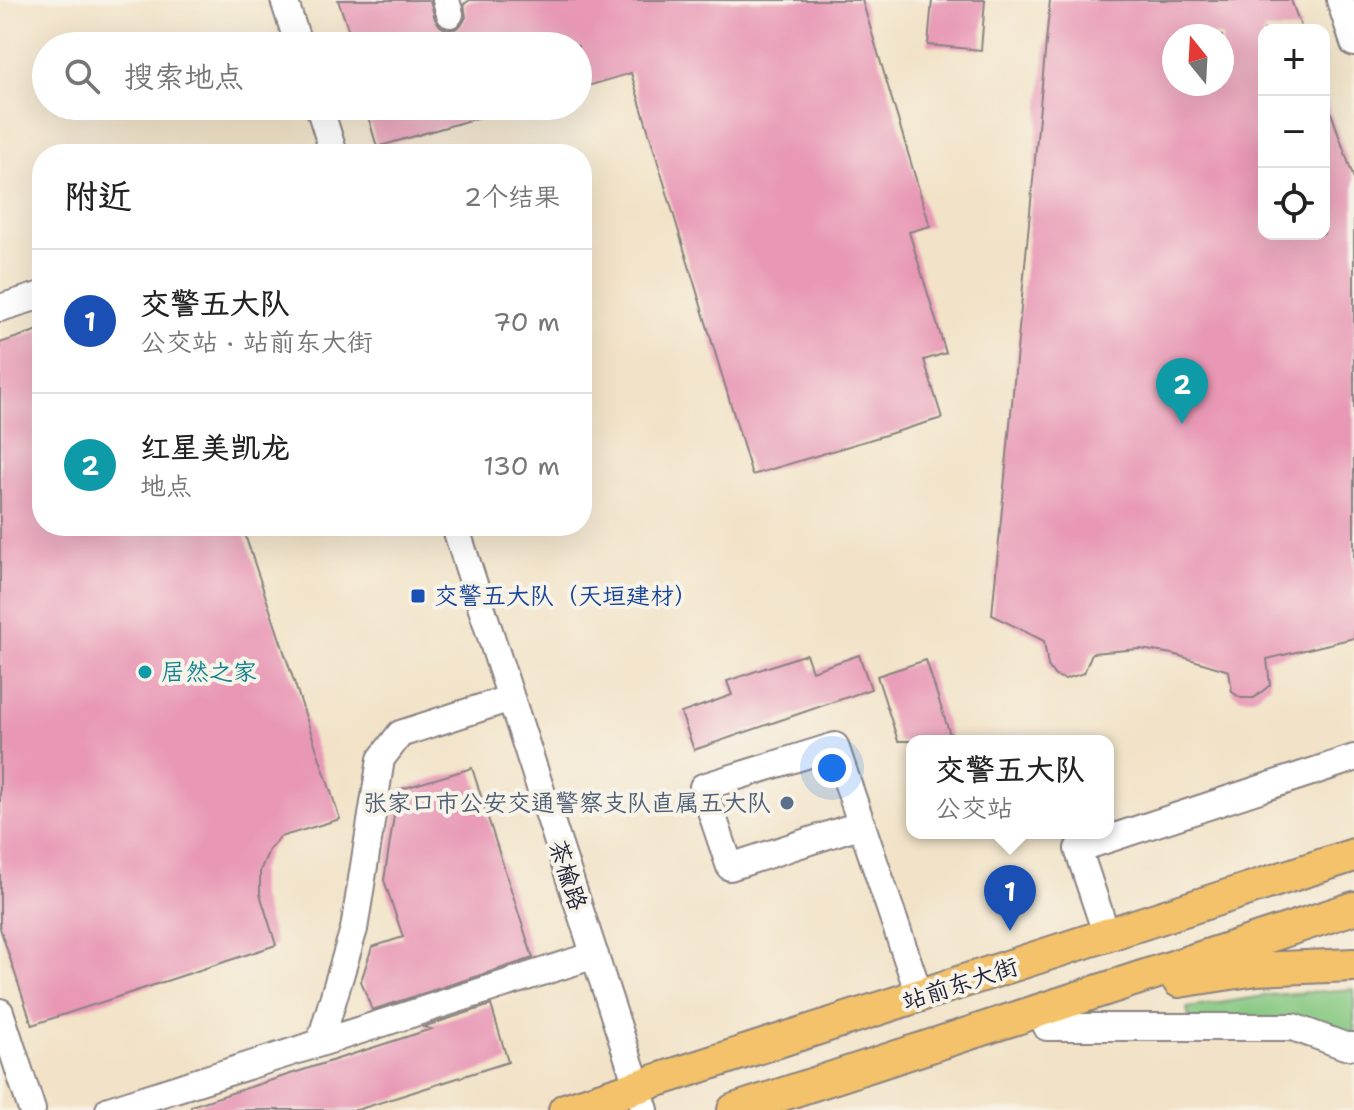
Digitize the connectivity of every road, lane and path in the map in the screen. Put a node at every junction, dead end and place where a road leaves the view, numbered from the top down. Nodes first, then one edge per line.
1 (284, 0) edge
2 (1340, 0) edge
3 (294, 32) edge
4 (1354, 43) edge
5 (323, 120) edge
6 (331, 144) edge
7 (32, 298) edge
8 (0, 308) edge
9 (458, 536) edge
10 (511, 698) junction
11 (1354, 758) edge
12 (862, 824) junction
13 (1114, 837) edge
14 (1108, 839) edge
15 (1348, 857) edge
16 (1354, 908) edge
17 (1107, 936) junction
18 (595, 955) junction
19 (1354, 965) edge
20 (1093, 993) junction
21 (920, 997) junction
22 (1040, 1010) junction
23 (0, 1012) edge
24 (320, 1043) junction
25 (1354, 1046) edge
26 (641, 1098) edge
27 (32, 1110) edge
28 (109, 1110) edge
29 (565, 1110) edge
30 (734, 1110) edge

1 - 3 street
2 - 4 street
5 - 6 street
7 - 8 street
9 - 10 street, 茶榆路
10 - 18 street, 茶榆路
10 - 24 street
11 - 13 street
12 - 12 street
12 - 21 street
14 - 17 street
15 - 17 main road, 站前东大街
16 - 20 main road, 站前东大街
17 - 21 main road, 站前东大街
18 - 24 street
18 - 26 street, 茶榆路
19 - 20 main road
20 - 22 main road, 站前东大街
21 - 26 main road, 站前东大街
22 - 25 street
22 - 30 main road, 站前东大街
23 - 27 street
24 - 28 street
26 - 29 main road, 站前东大街

